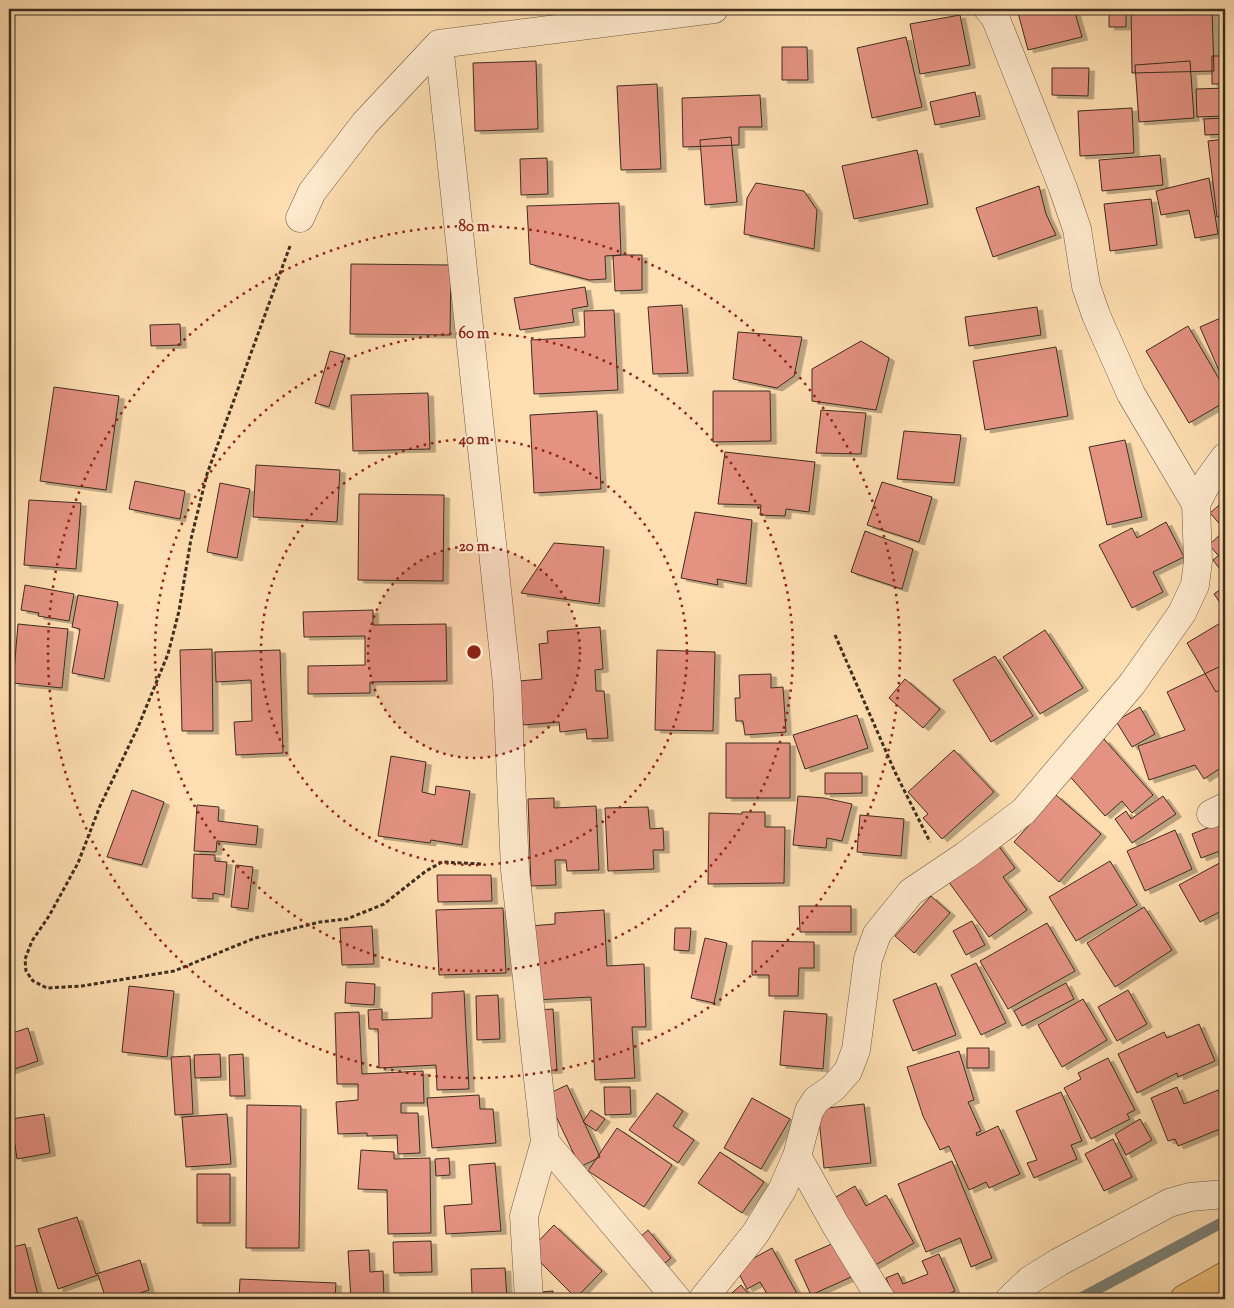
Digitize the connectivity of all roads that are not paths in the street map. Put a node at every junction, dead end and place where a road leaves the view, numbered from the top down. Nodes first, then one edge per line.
1 (714, 9) edge
2 (988, 9) edge
3 (439, 44) junction
4 (300, 218) road end
5 (1225, 456) edge
6 (1196, 504) junction
7 (545, 1142) junction
8 (797, 1156) junction
9 (1225, 1194) edge
10 (1225, 1276) edge
11 (528, 1299) edge
12 (677, 1299) edge
13 (703, 1299) edge
14 (881, 1299) edge
15 (1010, 1299) edge
16 (1184, 1299) edge

1 - 3 street
2 - 6 street
3 - 4 street
3 - 7 street
5 - 6 street
6 - 8 street
7 - 11 street
7 - 12 street
8 - 13 street
8 - 14 street
9 - 15 street
10 - 16 main road

